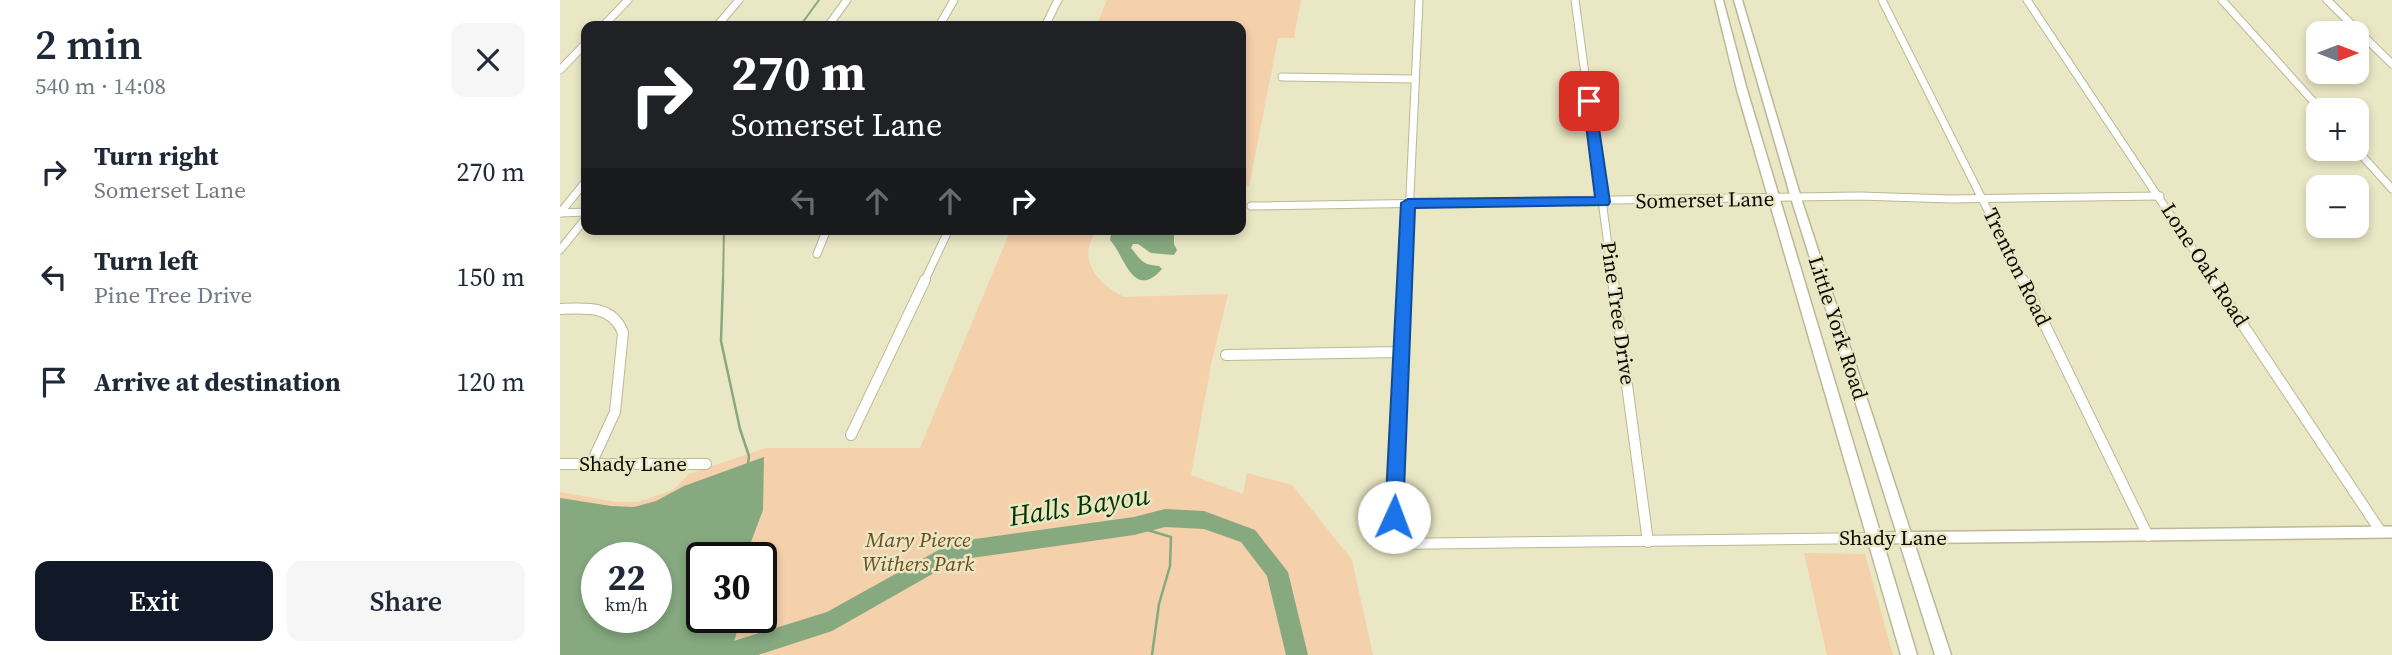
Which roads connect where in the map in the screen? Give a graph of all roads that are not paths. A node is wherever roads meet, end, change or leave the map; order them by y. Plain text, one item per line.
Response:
1 (628, 0) edge
2 (739, 0) edge
3 (847, 0) edge
4 (954, 0) edge
5 (1058, 0) edge
6 (1419, 0) edge
7 (1575, 0) edge
8 (1719, 0) edge
9 (1738, 0) edge
10 (1882, 0) edge
11 (2028, 0) edge
12 (2222, 0) edge
13 (2327, 0) edge
14 (608, 21) edge
15 (721, 21) edge
16 (832, 21) edge
17 (942, 21) edge
18 (1048, 21) edge
19 (581, 48) edge
20 (2392, 64) edge
21 (560, 70) edge
22 (1282, 77) dead end
23 (1415, 79) junction
24 (2310, 98) edge
25 (2367, 161) edge
26 (581, 187) edge
27 (2392, 189) edge
28 (2160, 196) junction
29 (1774, 198) junction
30 (1796, 198) junction
31 (1983, 199) junction
32 (1603, 202) junction
33 (1408, 203) junction
34 (1251, 206) dead end
35 (581, 212) edge
36 (560, 213) edge
37 (581, 224) edge
38 (825, 235) edge
39 (946, 235) edge
40 (560, 250) edge
41 (817, 254) dead end
42 (560, 309) edge
43 (1400, 352) junction
44 (1226, 355) dead end
45 (851, 435) dead end
46 (560, 464) edge
47 (591, 464) junction
48 (706, 464) dead end
49 (2387, 532) edge
50 (2148, 536) junction
51 (1875, 538) junction
52 (1906, 538) junction
53 (1648, 542) junction
54 (1909, 655) edge
55 (1943, 655) edge

1 - 14 street
2 - 15 street
3 - 16 street
4 - 17 street
5 - 18 street
6 - 23 street
7 - 32 street, Pine Tree Drive
8 - 29 main road, Little York Road
9 - 30 main road, Little York Road
10 - 31 street, Trenton Road
11 - 28 street, Lone Oak Road
12 - 24 street
13 - 20 street
19 - 21 street
22 - 23 street
23 - 33 street
25 - 27 street
26 - 36 street
28 - 31 street, Somerset Lane
28 - 49 street, Lone Oak Road
29 - 30 street, Somerset Lane
29 - 32 street, Somerset Lane
29 - 51 main road, Little York Road
30 - 31 street, Somerset Lane
30 - 52 main road, Little York Road
31 - 50 street, Trenton Road
32 - 33 street, Somerset Lane
32 - 53 street, Pine Tree Drive
33 - 34 street, Somerset Lane
33 - 43 street
35 - 36 street
37 - 40 street
38 - 41 street
39 - 45 street
42 - 47 street
43 - 44 street
43 - 53 street, Shady Lane
46 - 47 street, Shady Lane
47 - 48 street, Shady Lane
49 - 50 street, Shady Lane
50 - 52 street, Shady Lane
51 - 52 street, Shady Lane
51 - 53 street, Shady Lane
51 - 54 main road, Little York Road
52 - 55 main road, Little York Road

